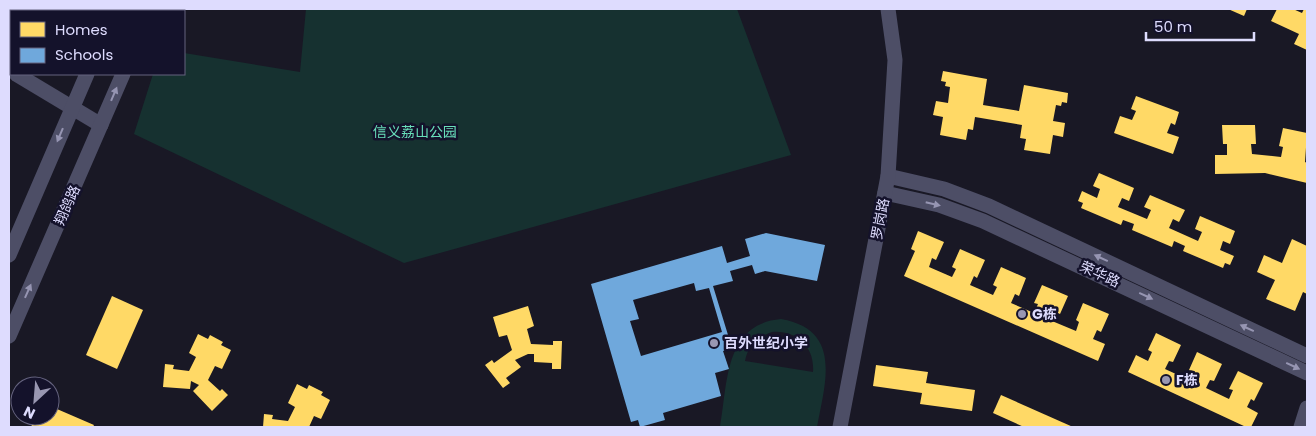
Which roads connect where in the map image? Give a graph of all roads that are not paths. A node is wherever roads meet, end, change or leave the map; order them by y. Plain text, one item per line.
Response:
1 (888, 9) edge
2 (18, 75) edge
3 (87, 75) edge
4 (123, 75) edge
5 (72, 108) junction
6 (101, 125) junction
7 (888, 176) junction
8 (885, 193) junction
9 (9, 255) edge
10 (9, 336) edge
11 (1307, 356) edge
12 (1307, 373) edge
13 (1307, 408) edge
14 (840, 427) edge
15 (1301, 427) edge

1 - 7 street, 罗岗路
2 - 5 street
3 - 5 street
6 -> 4 street, 翔鸽路
5 - 6 street
5 -> 9 street
10 -> 6 street, 翔鸽路
7 - 8 street, 罗岗路
11 -> 7 street, 荣华路
8 -> 12 street, 荣华路
8 - 14 street, 罗岗路
13 - 15 street

